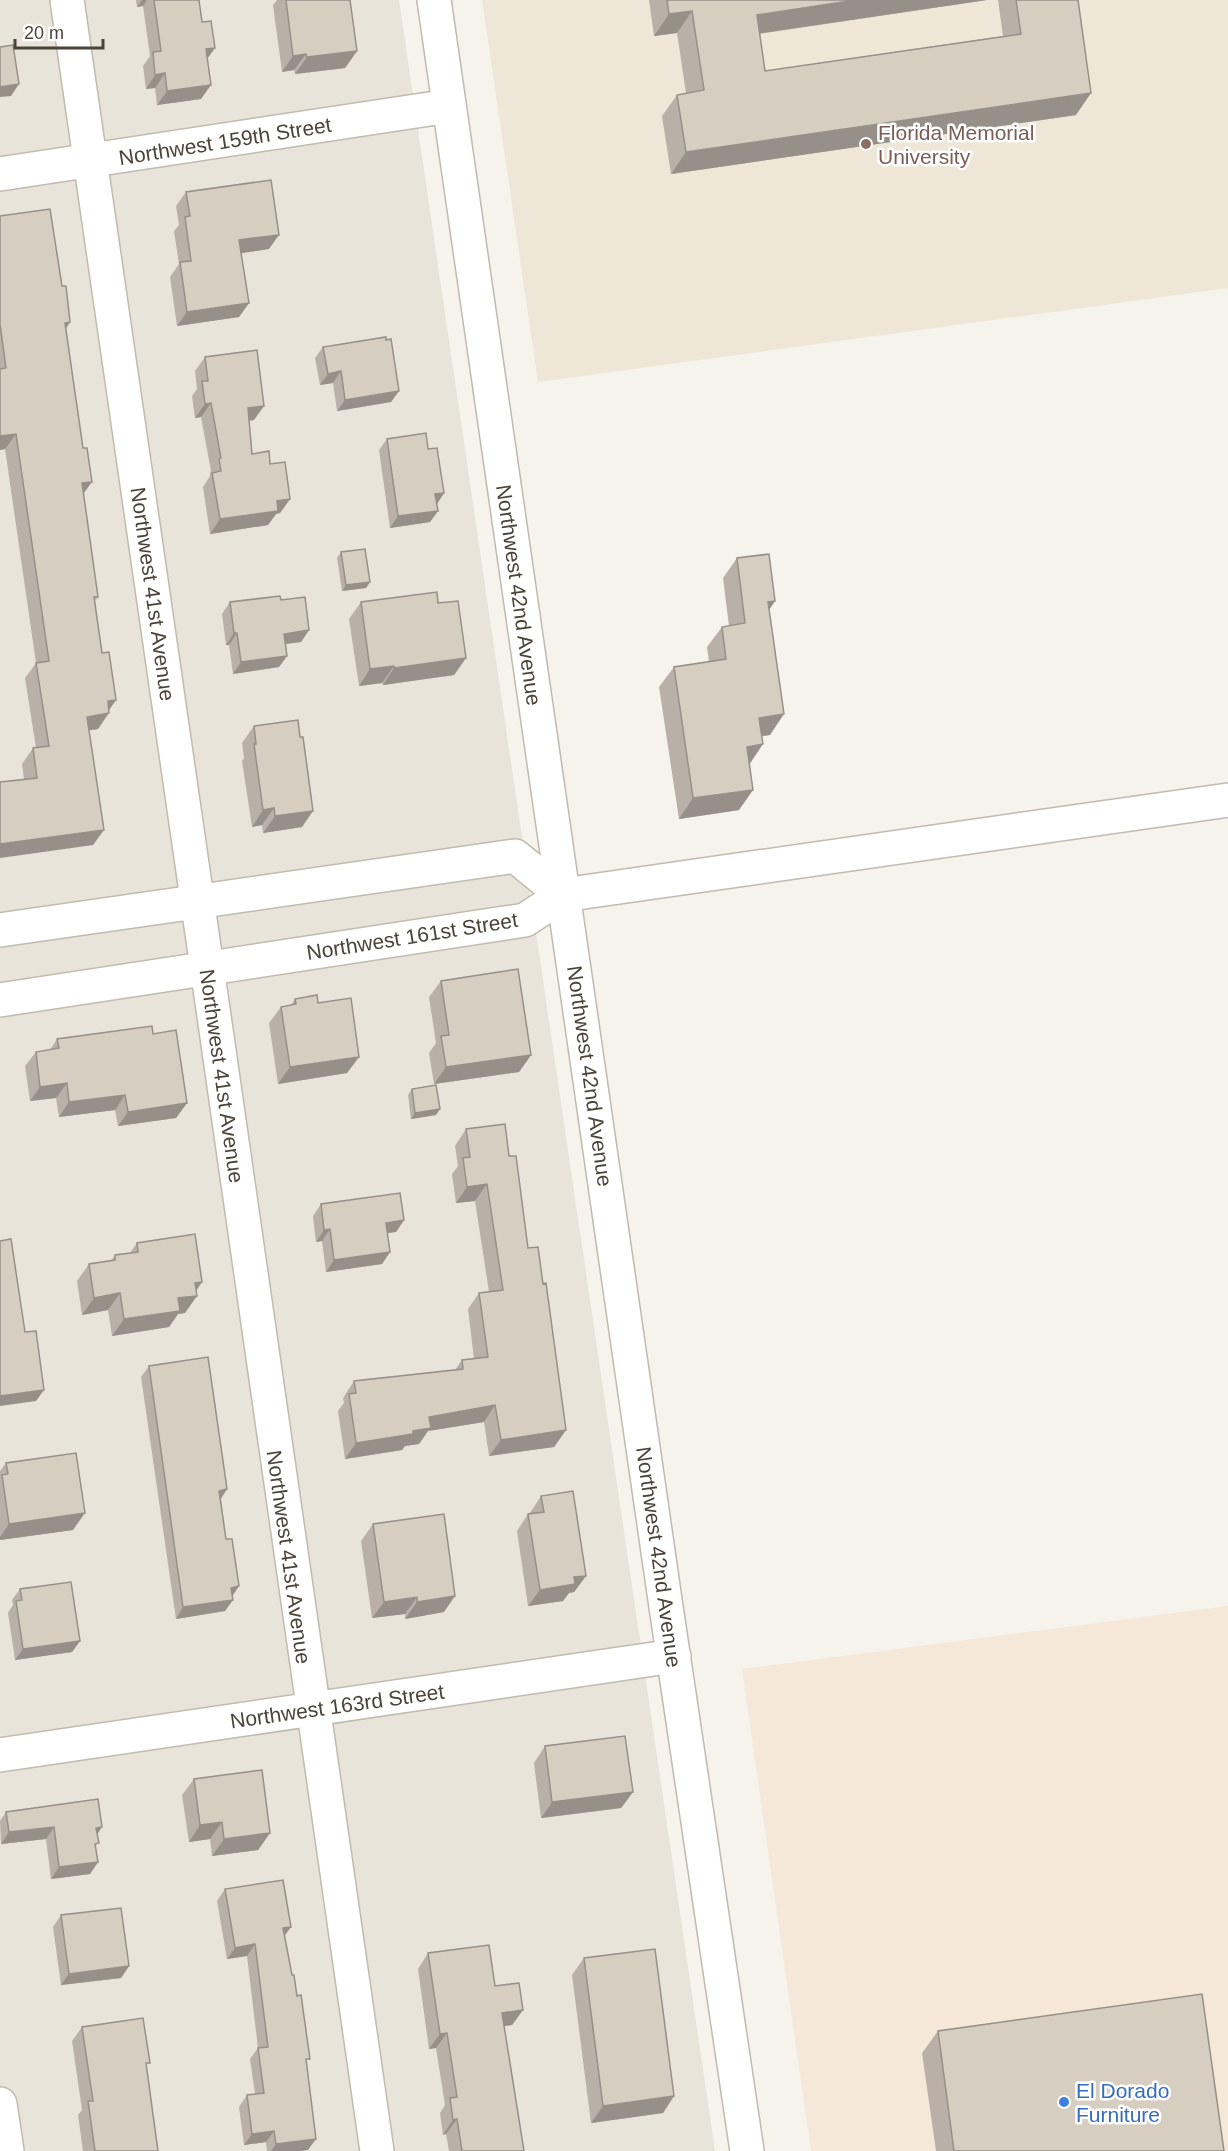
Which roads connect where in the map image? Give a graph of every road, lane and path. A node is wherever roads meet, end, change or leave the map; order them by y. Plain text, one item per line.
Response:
1 (67, 0) edge
2 (434, 0) edge
3 (449, 106) junction
4 (92, 161) junction
5 (0, 174) edge
6 (1228, 800) edge
7 (563, 895) junction
8 (197, 902) junction
9 (0, 930) edge
10 (207, 968) junction
11 (0, 1000) edge
12 (674, 1656) junction
13 (311, 1710) junction
14 (0, 1755) edge
15 (0, 2104) edge
16 (7, 2151) edge
17 (377, 2151) edge
18 (747, 2151) edge

1 - 4 street, Northwest 41st Avenue
2 - 3 street, Northwest 42nd Avenue
3 - 4 street, Northwest 159th Street
3 - 7 street, Northwest 42nd Avenue
4 - 5 street, Northwest 159th Street
4 - 8 street, Northwest 41st Avenue
6 - 7 street
7 - 8 street
7 - 10 street, Northwest 161st Street
7 - 12 street, Northwest 42nd Avenue
8 - 9 street
8 - 10 street, Northwest 41st Avenue
10 - 11 street, Northwest 161st Street
10 - 13 street, Northwest 41st Avenue
12 - 13 street, Northwest 163rd Street
12 - 18 street, Northwest 42nd Avenue
13 - 14 street, Northwest 163rd Street
13 - 17 street, Northwest 41st Avenue
15 - 16 street

